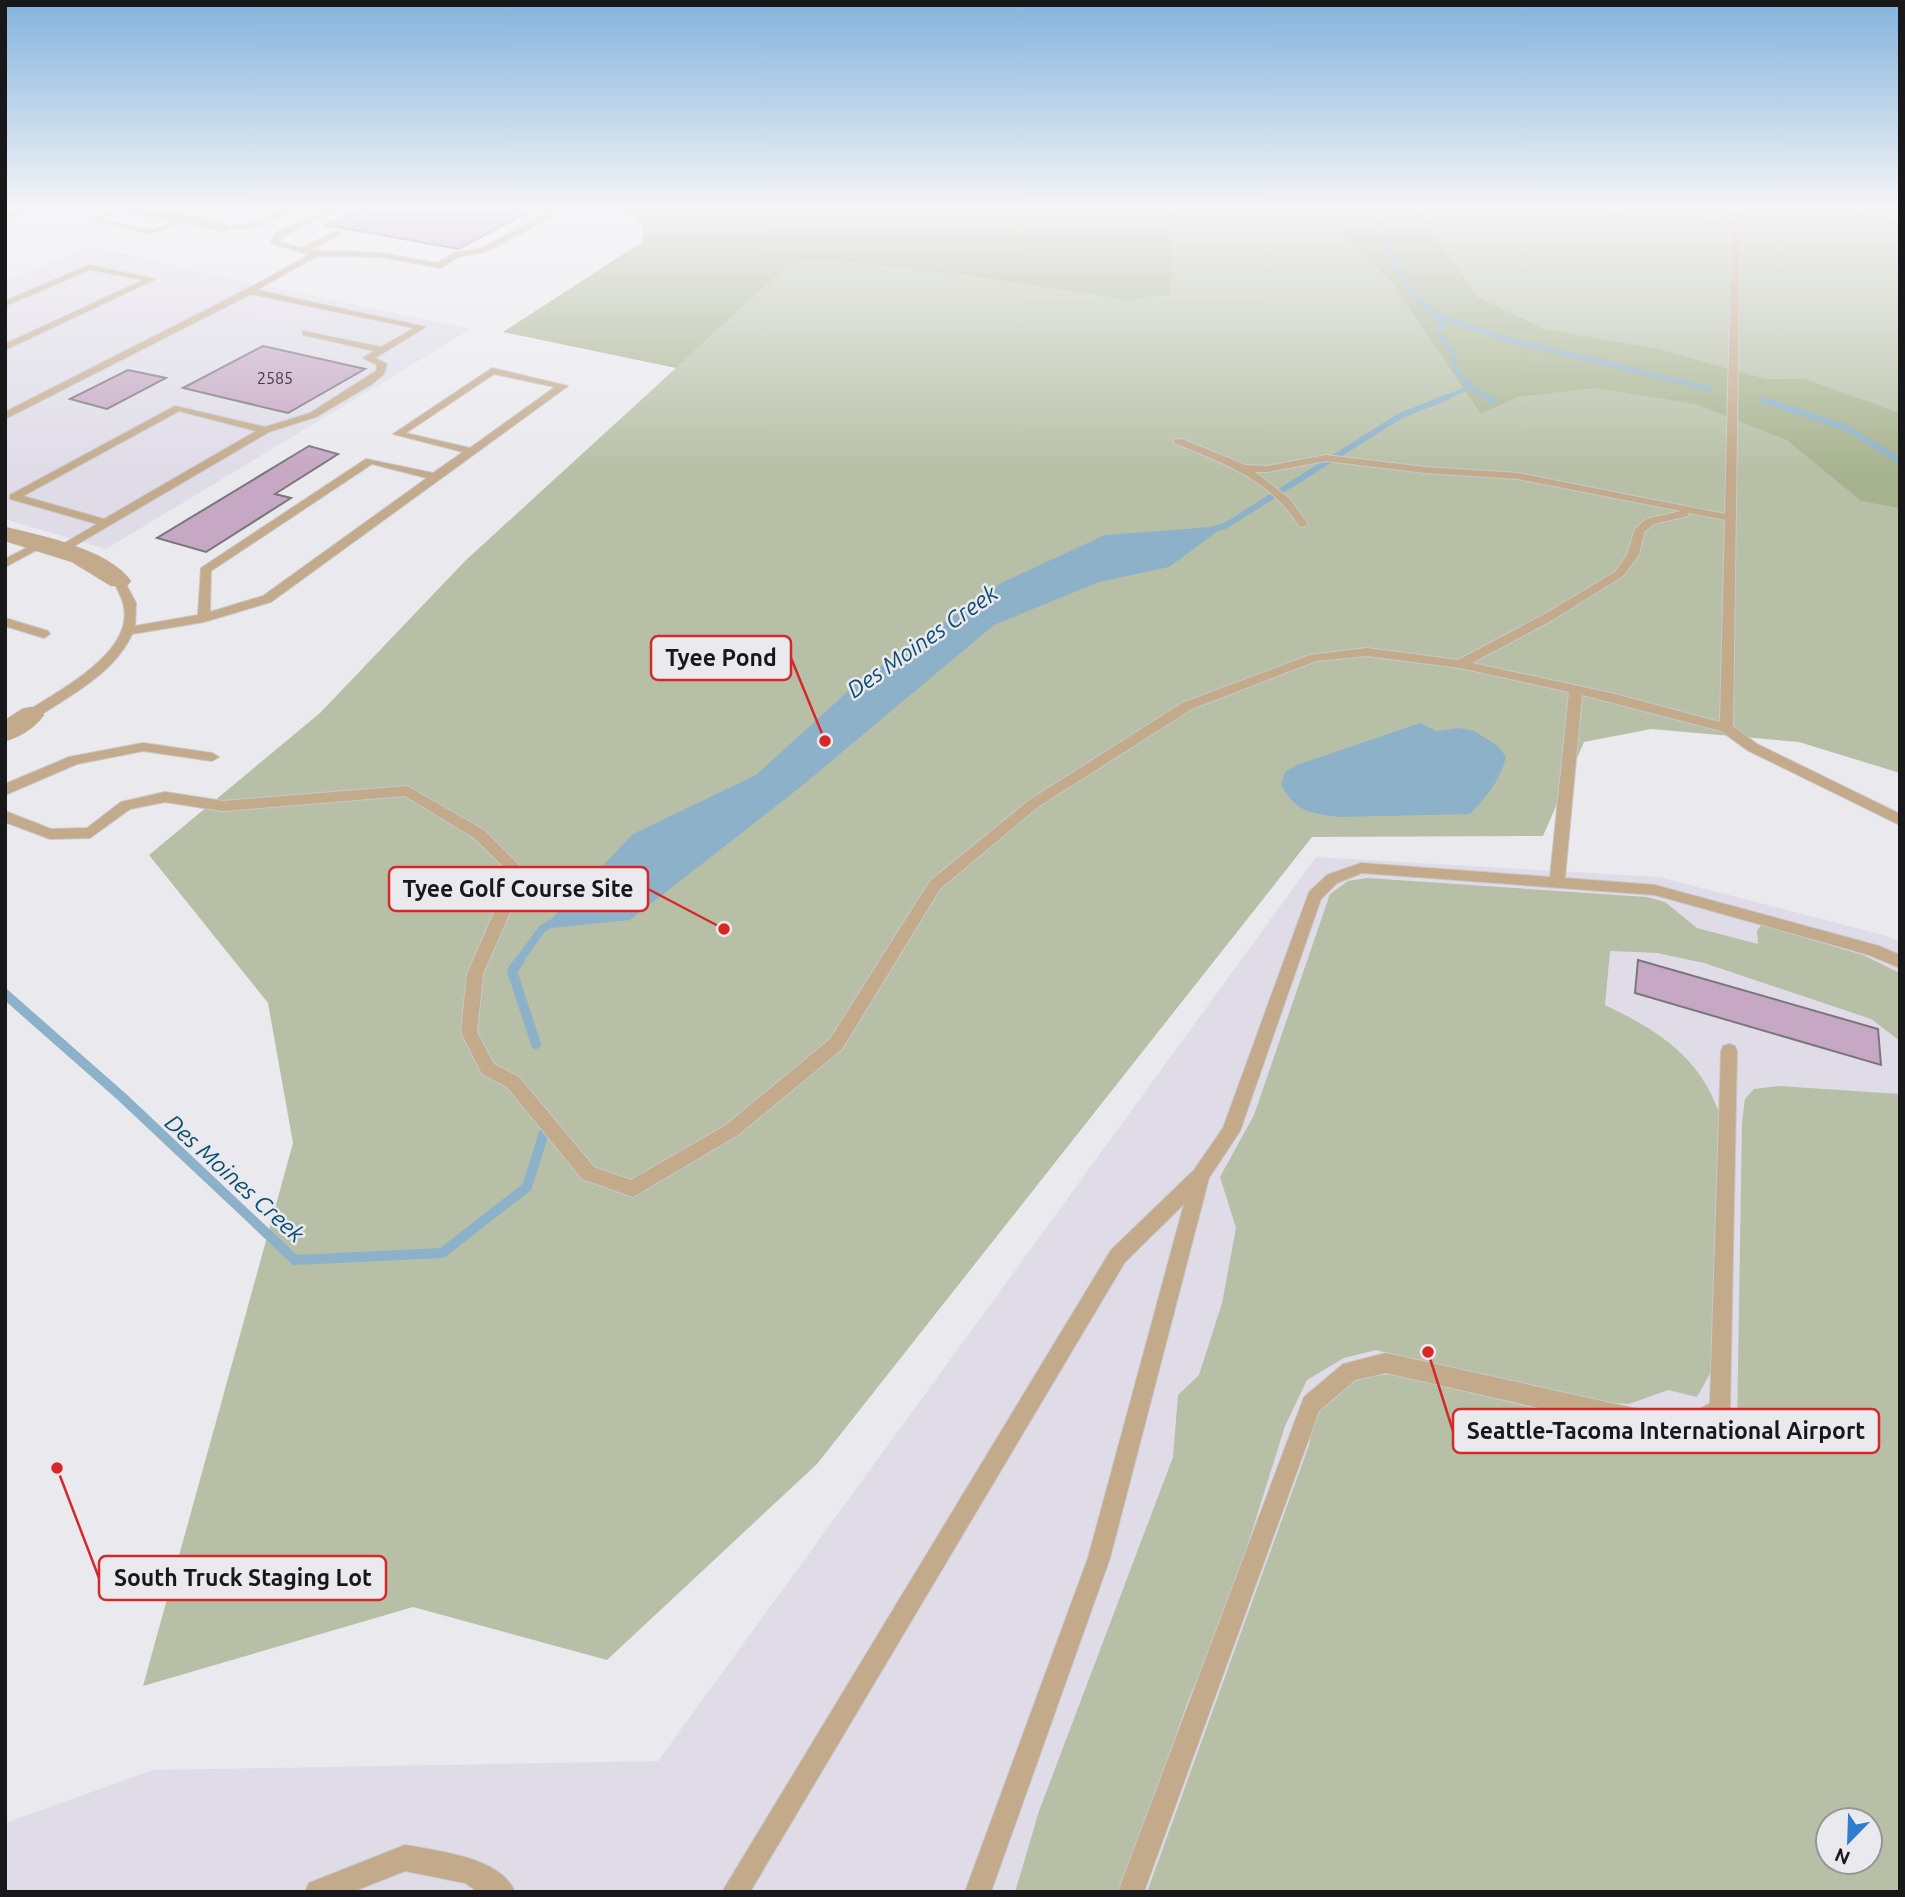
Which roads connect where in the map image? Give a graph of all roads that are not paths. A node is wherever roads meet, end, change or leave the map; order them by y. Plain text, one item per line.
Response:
1 (24, 296) edge
2 (116, 296) edge
3 (241, 296) edge
4 (272, 296) edge
5 (1735, 296) edge
6 (5, 304) edge
7 (306, 333) dead end
8 (5, 347) edge
9 (383, 350) junction
10 (5, 416) edge
11 (265, 430) junction
12 (1178, 441) dead end
13 (471, 452) junction
14 (1244, 468) junction
15 (435, 477) junction
16 (1696, 512) junction
17 (1730, 518) junction
18 (106, 523) junction
19 (1303, 524) dead end
20 (5, 534) edge
21 (50, 547) junction
22 (5, 565) edge
23 (119, 580) joint
24 (204, 618) junction
25 (5, 622) edge
26 (129, 631) junction
27 (44, 634) dead end
28 (1460, 664) junction
29 (1576, 689) junction
30 (31, 715) joint
31 (1726, 728) junction
32 (5, 733) edge
33 (212, 757) dead end
34 (5, 790) edge
35 (5, 816) edge
36 (1900, 820) edge
37 (1556, 883) junction
38 (1900, 962) edge
39 (1729, 1051) dead end
40 (1200, 1176) junction
41 (318, 1892) edge
42 (502, 1892) edge
43 (735, 1892) edge
44 (978, 1892) edge
45 (1131, 1892) edge

1 - 6 lane
2 - 8 lane
3 - 10 lane
4 - 9 lane
5 - 17 lane
7 - 9 lane
9 - 11 lane
11 - 18 lane
11 - 18 lane
12 - 14 lane
13 - 13 lane
13 - 15 lane
14 - 16 lane
14 - 19 lane
15 - 24 lane
15 - 24 lane
16 - 17 lane
16 - 28 lane
17 - 31 lane
18 - 21 lane
20 - 21 street
21 - 22 lane
21 - 23 street
23 - 26 lane
24 - 26 lane
25 - 27 lane
26 - 30 lane
28 - 29 lane
28 - 35 lane
29 - 31 lane
29 - 37 lane
30 - 32 street
31 - 36 lane
33 - 34 lane
37 - 38 lane
37 - 40 lane
39 - 45 lane
40 - 43 lane
40 - 44 lane
41 - 42 lane

